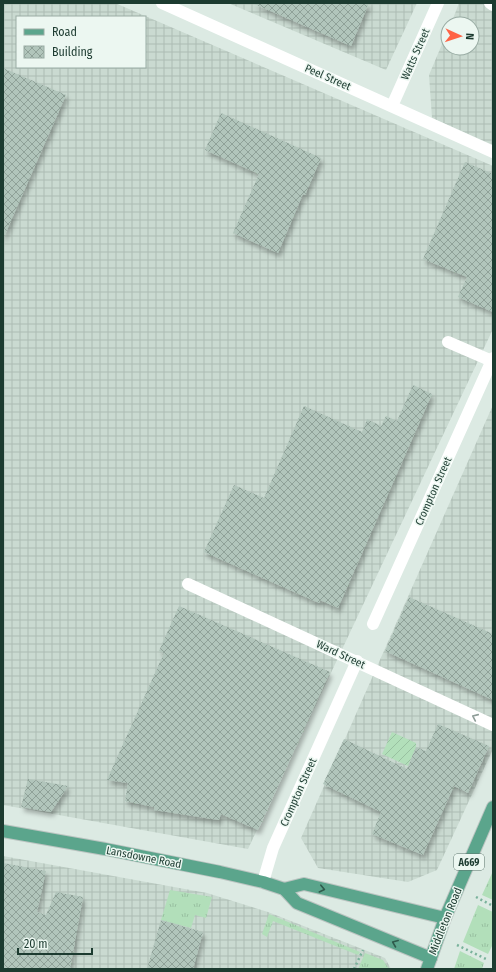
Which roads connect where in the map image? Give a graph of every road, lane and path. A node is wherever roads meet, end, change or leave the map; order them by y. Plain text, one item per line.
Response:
1 (163, 3) edge
2 (438, 3) edge
3 (490, 3) edge
4 (493, 4) edge
5 (392, 106) junction
6 (493, 152) edge
7 (448, 342) dead end
8 (492, 359) edge
9 (188, 584) dead end
10 (373, 624) dead end
11 (357, 661) junction
12 (493, 725) edge
13 (493, 807) edge
14 (3, 831) edge
15 (263, 882) junction
16 (284, 889) junction
17 (476, 897) dead end
18 (493, 906) edge
19 (445, 918) junction
20 (457, 945) dead end
21 (361, 956) dead end
22 (486, 959) dead end
23 (429, 963) edge
24 (354, 969) edge

1 - 5 street, Peel Street
2 - 5 street, Watts Street
3 - 4 street
5 - 6 street, Peel Street
7 - 8 street
8 - 10 street, Crompton Street
9 - 11 street, Ward Street
12 -> 11 street, Ward Street
11 - 15 street, Crompton Street
13 - 19 main road, Middleton Road / A669
14 - 15 main road, Lansdowne Road
15 - 16 main road, Lansdowne Road
16 -> 19 main road
23 -> 16 main road, Lansdowne Road
17 - 18 path
19 - 23 main road, Middleton Road / A669
20 - 22 path
21 - 24 path

